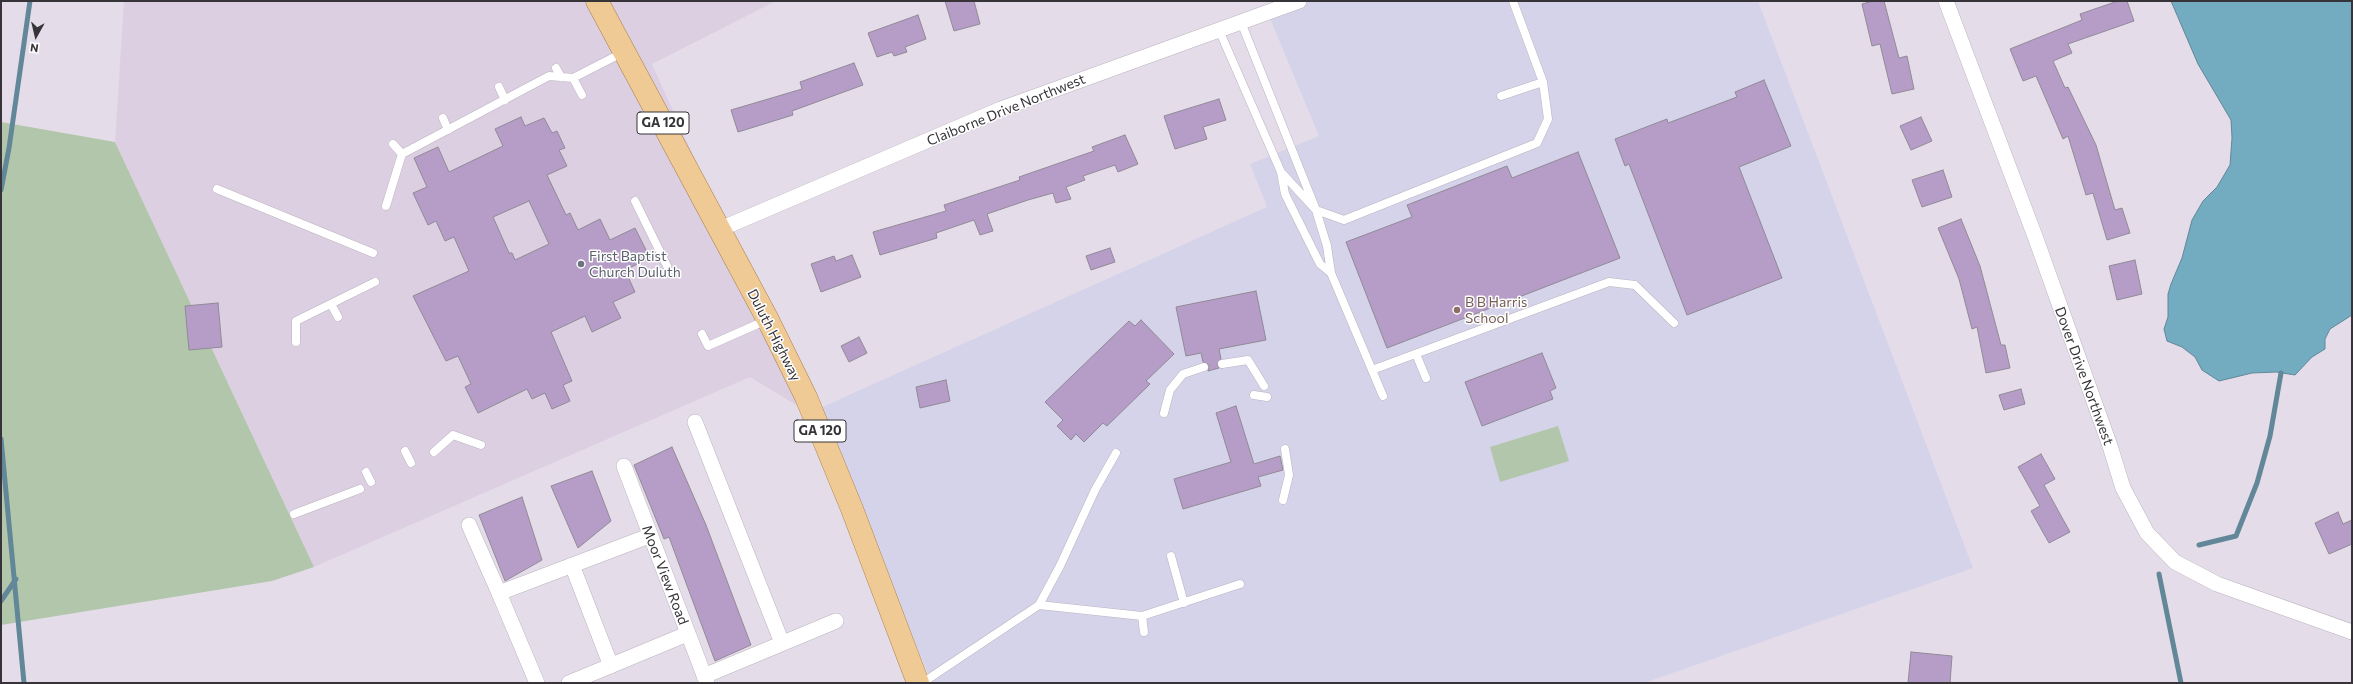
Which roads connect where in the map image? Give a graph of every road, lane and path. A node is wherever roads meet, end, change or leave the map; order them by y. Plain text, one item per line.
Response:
1 (597, 1) edge
2 (1298, 1) edge
3 (1513, 1) edge
4 (1950, 2) edge
5 (1241, 22) junction
6 (1219, 30) junction
7 (625, 52) junction
8 (556, 68) dead end
9 (561, 77) junction
10 (573, 78) junction
11 (1543, 82) junction
12 (499, 87) dead end
13 (582, 95) dead end
14 (1501, 96) dead end
15 (505, 100) junction
16 (443, 118) dead end
17 (448, 130) junction
18 (393, 144) dead end
19 (402, 154) junction
20 (1281, 172) junction
21 (217, 189) dead end
22 (634, 201) dead end
23 (386, 206) dead end
24 (1316, 210) junction
25 (718, 230) junction
26 (373, 253) dead end
27 (667, 266) dead end
28 (1330, 273) junction
29 (375, 282) dead end
30 (331, 304) junction
31 (338, 317) dead end
32 (768, 320) junction
33 (1674, 323) dead end
34 (702, 334) dead end
35 (296, 342) dead end
36 (1416, 354) junction
37 (1222, 364) dead end
38 (1204, 367) dead end
39 (1372, 370) junction
40 (1426, 378) dead end
41 (1264, 386) dead end
42 (1254, 395) dead end
43 (1383, 396) dead end
44 (1267, 397) dead end
45 (1164, 413) dead end
46 (695, 422) dead end
47 (481, 445) dead end
48 (1285, 449) dead end
49 (405, 451) dead end
50 (434, 452) dead end
51 (1116, 453) dead end
52 (411, 463) dead end
53 (624, 466) dead end
54 (366, 472) dead end
55 (371, 482) dead end
56 (360, 489) dead end
57 (1283, 500) dead end
58 (294, 514) dead end
59 (469, 525) dead end
60 (649, 536) junction
61 (1171, 556) dead end
62 (572, 565) junction
63 (1240, 584) dead end
64 (498, 593) junction
65 (1184, 603) junction
66 (1039, 605) junction
67 (1142, 616) junction
68 (836, 621) dead end
69 (1144, 632) dead end
70 (2352, 632) edge
71 (687, 634) junction
72 (782, 643) junction
73 (611, 666) junction
74 (705, 679) edge
75 (537, 683) edge
76 (569, 683) edge
77 (918, 683) edge
78 (922, 683) edge

1 - 7 main road, Duluth Highway / GA 120
2 - 5 street, Claiborne Drive Northwest
3 - 11 lane
4 - 70 street, Dover Drive Northwest
5 - 6 street, Claiborne Drive Northwest
5 - 24 lane
6 - 20 lane
6 - 25 street, Claiborne Drive Northwest
7 - 10 lane
7 - 25 main road, Duluth Highway / GA 120
8 - 9 lane
9 - 10 lane
9 - 15 lane
10 - 13 lane
11 - 14 lane
11 - 24 lane
12 - 15 lane
15 - 17 lane
16 - 17 lane
17 - 19 lane
18 - 19 lane
19 - 23 lane
20 - 24 lane
20 - 28 lane
21 - 26 lane
22 - 27 lane
24 - 28 lane
25 - 32 main road, Duluth Highway / GA 120
28 - 39 lane
29 - 30 lane
30 - 31 lane
30 - 35 lane
32 - 34 lane
32 - 77 main road, Duluth Highway / GA 120
33 - 36 lane
36 - 39 lane
36 - 40 lane
37 - 41 lane
38 - 45 lane
39 - 43 lane
42 - 44 lane
46 - 72 street
47 - 50 lane
48 - 57 lane
49 - 52 lane
51 - 66 lane
53 - 60 street, Moor View Road
54 - 55 lane
56 - 58 lane
59 - 64 street
60 - 62 street
60 - 71 street, Moor View Road
61 - 65 lane
62 - 64 street
62 - 73 street
63 - 65 lane
64 - 75 street
65 - 67 lane
66 - 67 lane
66 - 78 lane
67 - 69 lane
68 - 72 street
71 - 73 street
71 - 74 street, Moor View Road
72 - 74 street
73 - 76 street

